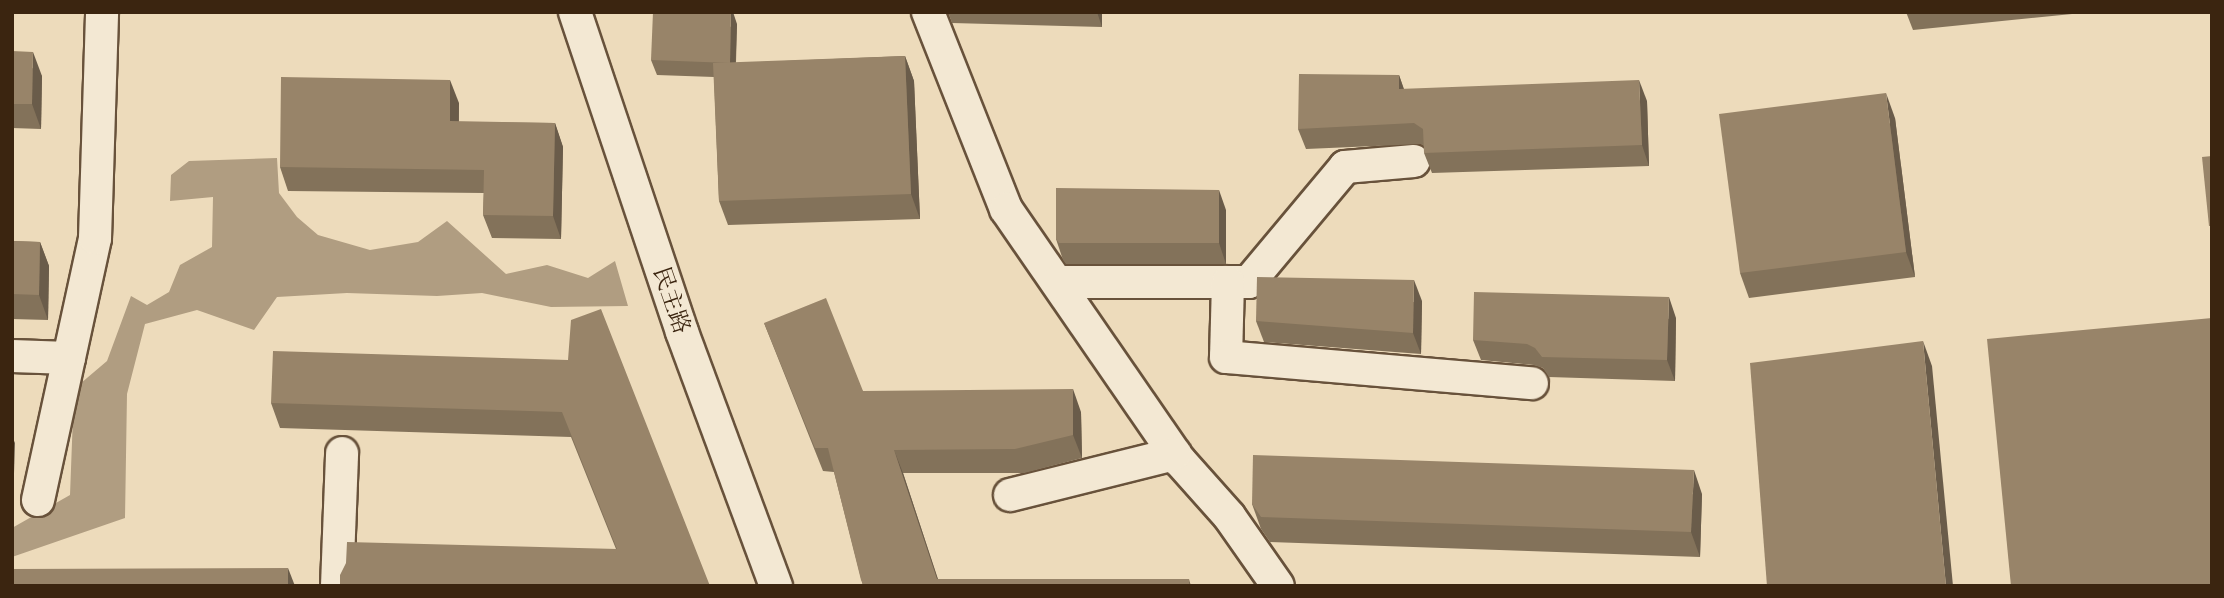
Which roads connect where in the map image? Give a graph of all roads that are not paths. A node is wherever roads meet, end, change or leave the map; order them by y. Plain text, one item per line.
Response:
1 (102, 12) edge
2 (575, 12) edge
3 (928, 12) edge
4 (1415, 160) dead end
5 (1057, 282) junction
6 (1228, 282) junction
7 (12, 356) edge
8 (69, 358) junction
9 (1532, 383) dead end
10 (342, 453) dead end
11 (1175, 454) junction
12 (1010, 495) dead end
13 (38, 500) dead end
14 (337, 586) edge
15 (776, 586) edge
16 (1278, 586) edge

1 - 8 street
2 - 15 street, 民主路
3 - 5 street
4 - 6 street
5 - 6 street
5 - 11 street
6 - 9 street
7 - 8 street
8 - 13 street
10 - 14 street
11 - 12 street
11 - 16 street

